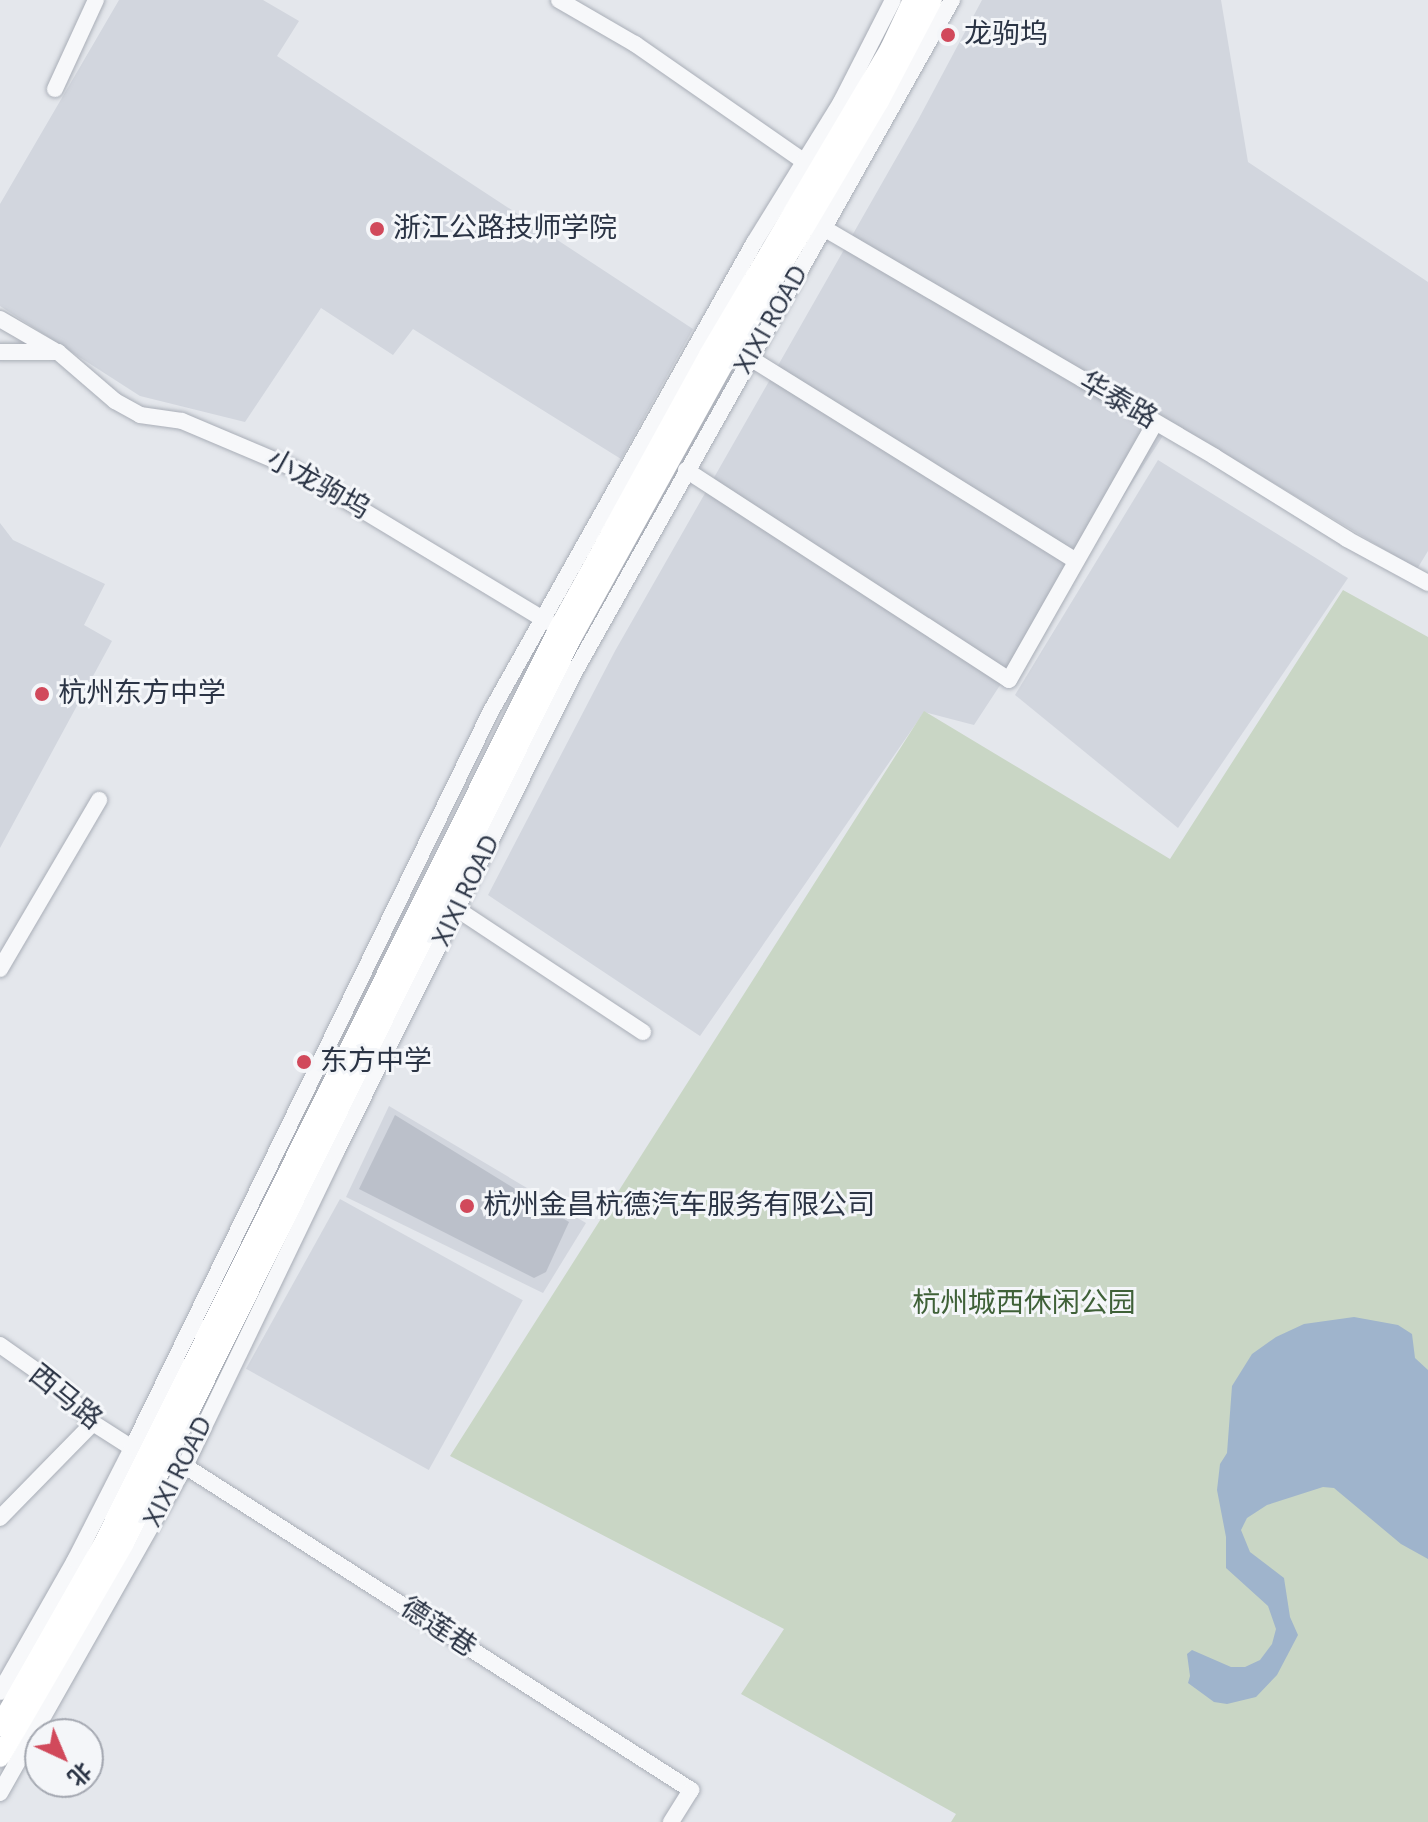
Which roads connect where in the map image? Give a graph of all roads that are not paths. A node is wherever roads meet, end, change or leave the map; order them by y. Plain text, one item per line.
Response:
1 (96, 0) edge
2 (559, 0) edge
3 (893, 0) edge
4 (913, 0) edge
5 (932, 0) edge
6 (952, 0) edge
7 (55, 89) dead end
8 (811, 166) junction
9 (815, 223) junction
10 (0, 319) edge
11 (0, 352) edge
12 (58, 352) junction
13 (750, 358) junction
14 (1155, 423) junction
15 (686, 470) junction
16 (1075, 560) junction
17 (1428, 583) edge
18 (557, 627) junction
19 (99, 800) dead end
20 (457, 909) junction
21 (0, 969) edge
22 (643, 1032) dead end
23 (0, 1345) edge
24 (93, 1423) junction
25 (132, 1448) junction
26 (185, 1466) junction
27 (1, 1515) edge
28 (0, 1692) edge
29 (0, 1726) edge
30 (0, 1757) edge
31 (0, 1793) edge
32 (671, 1822) edge

1 - 7 street
2 - 8 street
3 - 8 street, XIXI ROAD
4 - 8 main road, XIXI ROAD
5 - 9 main road, XIXI ROAD
6 - 9 street, XIXI ROAD
8 - 18 main road, XIXI ROAD
9 - 13 street, XIXI ROAD
9 - 14 street, 华泰路
9 - 18 main road, XIXI ROAD
10 - 12 street, 小龙驹坞
11 - 12 street
12 - 18 street, 小龙驹坞
13 - 15 street, XIXI ROAD
13 - 16 street
14 - 16 street
14 - 17 street, 华泰路
15 - 16 street
15 - 20 street, XIXI ROAD
18 - 25 street, XIXI ROAD
18 - 29 main road, XIXI ROAD
18 - 30 main road, XIXI ROAD
19 - 21 street
20 - 22 street
20 - 26 street, XIXI ROAD
23 - 24 street, 西马路
24 - 25 street, 西马路
24 - 27 street
25 - 28 street, XIXI ROAD
26 - 31 street, XIXI ROAD
26 - 32 street, 德莲巷

